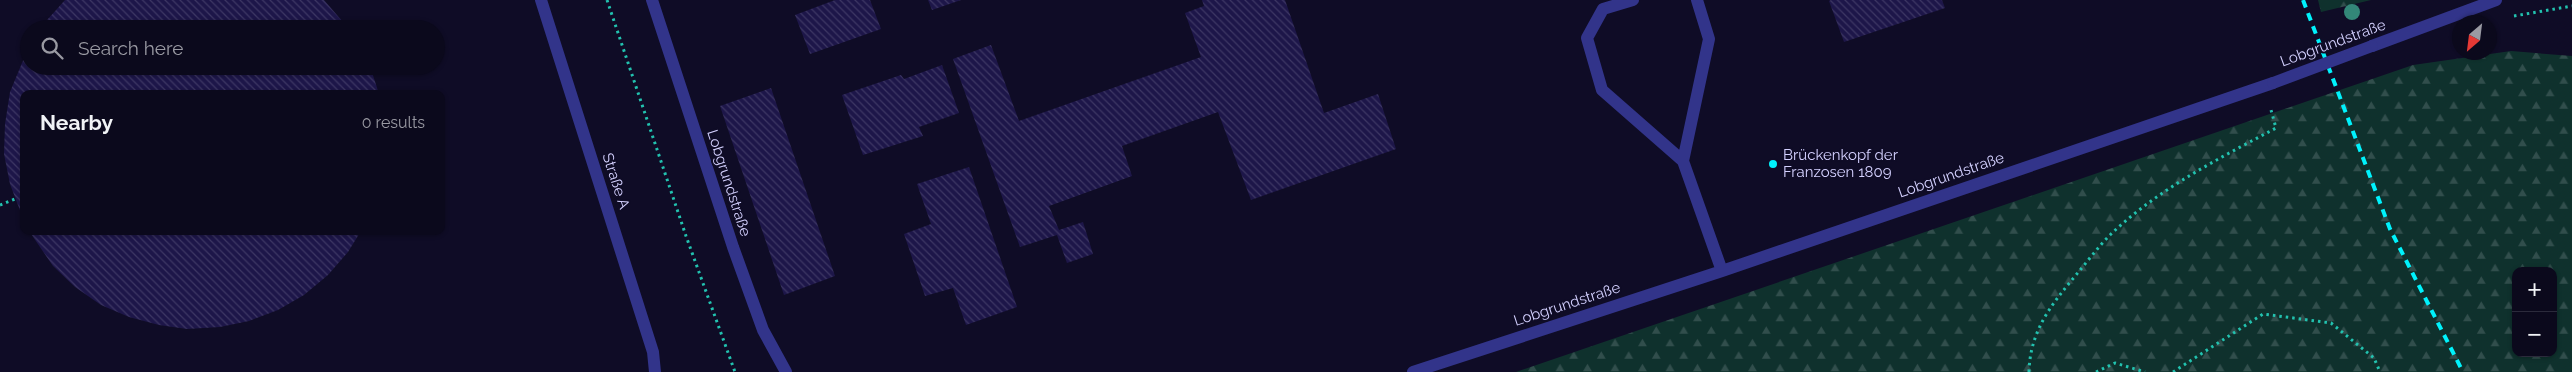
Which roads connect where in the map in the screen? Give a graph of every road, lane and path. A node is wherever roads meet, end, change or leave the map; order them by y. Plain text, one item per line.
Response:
1 (541, 0) edge
2 (607, 0) edge
3 (652, 0) edge
4 (1633, 0) edge
5 (1697, 0) edge
6 (2496, 0) edge
7 (2572, 6) edge
8 (2507, 18) dead end
9 (2276, 128) dead end
10 (1683, 160) junction
11 (15, 199) dead end
12 (0, 205) edge
13 (1722, 271) junction
14 (655, 372) edge
15 (735, 372) edge
16 (786, 372) edge
17 (1413, 372) edge
18 (2029, 372) edge
19 (2096, 372) edge
20 (2145, 372) edge
21 (2173, 372) edge
22 (2380, 372) edge

1 - 14 street, Straße A
2 - 15 path
3 - 16 street, Lobgrundstraße
4 - 10 street
5 - 10 street
6 - 13 street, Lobgrundstraße, bridge
7 - 8 path
9 - 18 path
10 - 13 street
11 - 12 path
13 - 17 street, Lobgrundstraße
19 - 20 path
21 - 22 path

